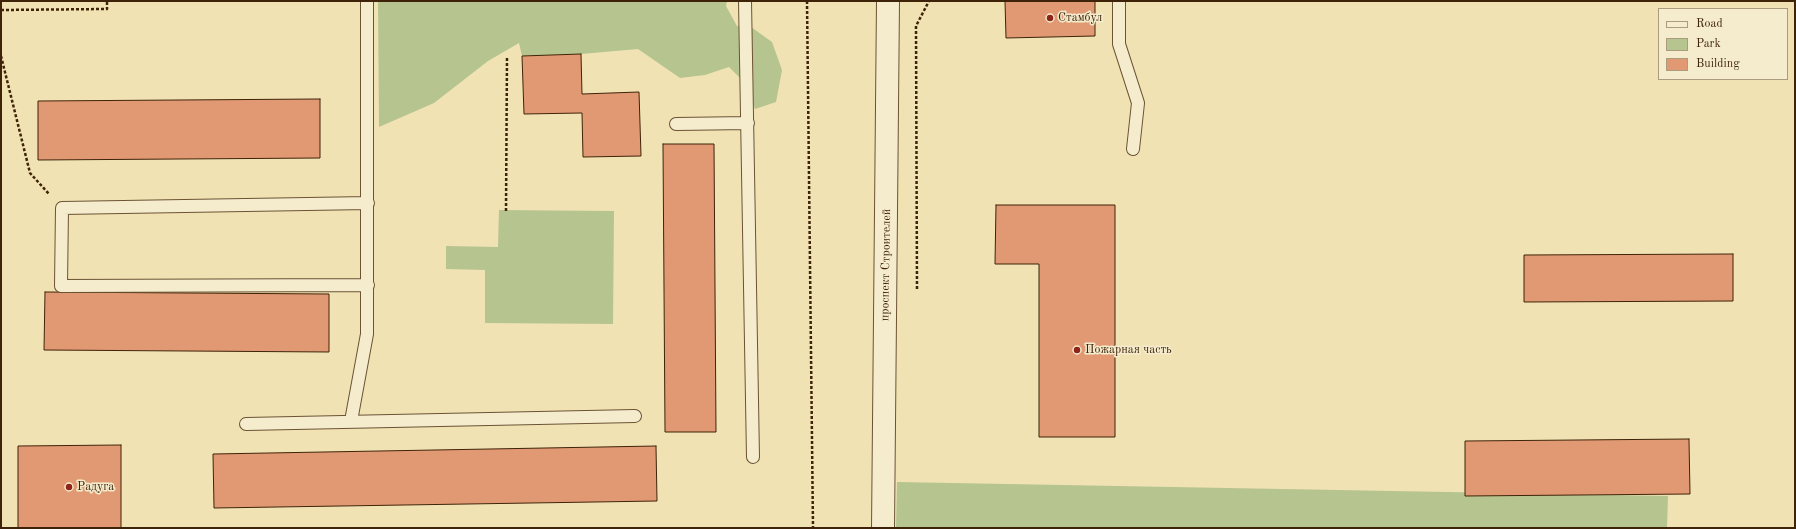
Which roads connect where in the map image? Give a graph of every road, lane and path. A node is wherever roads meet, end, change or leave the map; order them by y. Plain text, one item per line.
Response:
1 (107, 1) edge
2 (367, 1) edge
3 (746, 1) edge
4 (807, 1) edge
5 (888, 1) edge
6 (929, 1) edge
7 (1119, 1) edge
8 (1, 10) edge
9 (1, 56) edge
10 (507, 56) dead end
11 (748, 123) junction
12 (676, 124) dead end
13 (1133, 149) dead end
14 (368, 203) junction
15 (62, 208) junction
16 (506, 211) dead end
17 (368, 285) junction
18 (917, 288) dead end
19 (635, 416) dead end
20 (351, 421) junction
21 (246, 424) dead end
22 (753, 457) dead end
23 (813, 528) edge
24 (883, 528) edge

1 - 8 path
2 - 14 lane
3 - 11 lane
4 - 23 path
5 - 24 street, проспект Строителей
6 - 18 path
7 - 13 lane
9 - 15 path
10 - 16 path
11 - 12 lane
11 - 22 lane
14 - 15 lane
14 - 17 lane
15 - 17 lane
17 - 20 lane
19 - 20 lane
20 - 21 lane

